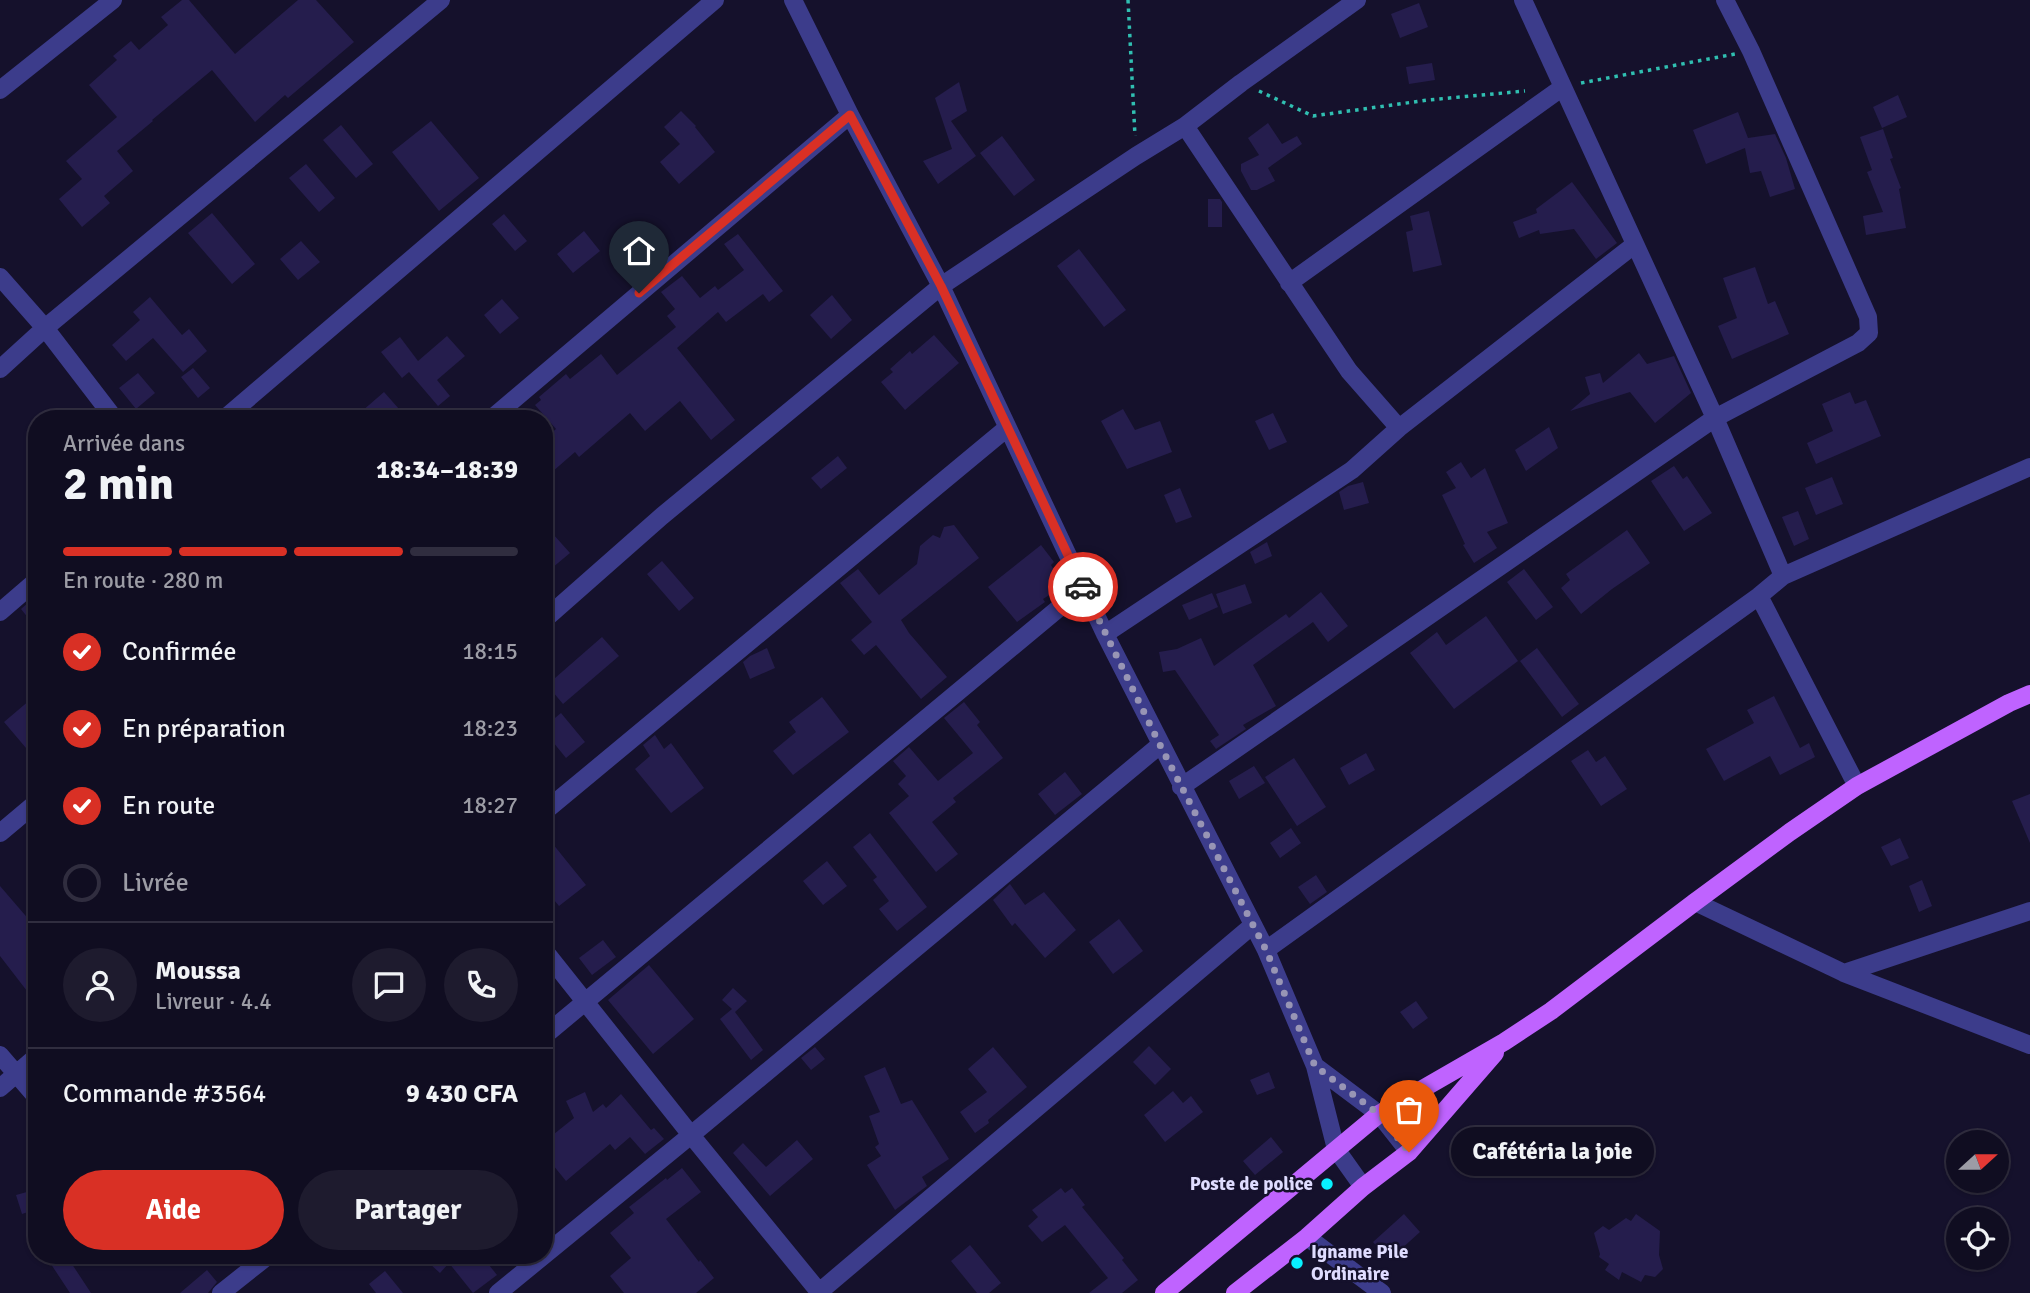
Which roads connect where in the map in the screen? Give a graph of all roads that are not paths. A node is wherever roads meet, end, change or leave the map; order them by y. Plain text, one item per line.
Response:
1 (113, 0) edge
2 (441, 0) edge
3 (715, 0) edge
4 (793, 0) edge
5 (1357, 0) edge
6 (1522, 0) edge
7 (1725, 0) edge
8 (1563, 87) junction
9 (0, 90) edge
10 (850, 115) junction
11 (1185, 126) junction
12 (1634, 245) junction
13 (0, 278) edge
14 (1289, 283) junction
15 (941, 286) junction
16 (45, 328) junction
17 (0, 369) edge
18 (108, 410) edge
19 (234, 410) edge
20 (501, 410) edge
21 (1715, 418) junction
22 (1007, 428) junction
23 (1399, 428) junction
24 (2030, 467) edge
25 (1783, 576) junction
26 (28, 588) edge
27 (1083, 588) junction
28 (1759, 596) junction
29 (0, 612) edge
30 (553, 612) edge
31 (1105, 634) junction
32 (2030, 694) edge
33 (1160, 745) junction
34 (1857, 786) junction
35 (1181, 787) junction
36 (553, 805) edge
37 (28, 810) edge
38 (0, 833) edge
39 (1695, 901) junction
40 (2030, 911) edge
41 (1253, 925) junction
42 (1266, 950) junction
43 (553, 961) edge
44 (1844, 973) junction
45 (587, 1002) junction
46 (553, 1029) edge
47 (1504, 1042) junction
48 (2030, 1045) edge
49 (0, 1055) edge
50 (28, 1064) edge
51 (1315, 1066) junction
52 (17, 1073) junction
53 (28, 1087) edge
54 (0, 1088) edge
55 (1379, 1114) junction
56 (691, 1135) junction
57 (1336, 1150) junction
58 (1409, 1152) junction
59 (1363, 1187) junction
60 (1307, 1237) junction
61 (553, 1248) edge
62 (258, 1264) edge
63 (533, 1264) edge
64 (221, 1293) edge
65 (498, 1293) edge
66 (819, 1293) edge
67 (1164, 1293) edge
68 (1235, 1293) edge
69 (1382, 1293) edge

1 - 9 street
2 - 16 street
3 - 19 street
4 - 10 street
5 - 11 street
6 - 8 street
7 - 21 street
8 - 12 street
8 - 14 street
10 - 15 street
10 - 20 street
11 - 14 street
11 - 15 street
12 - 21 street
12 - 23 street
13 - 16 street
14 - 23 street
15 - 22 street
15 - 30 street
16 - 17 street
16 - 18 street
21 - 25 street
21 - 35 street
22 - 27 street
22 - 36 street
23 - 31 street
24 - 25 street
25 - 28 street
26 - 29 street
27 - 31 street
27 - 45 street
28 - 34 street
28 - 42 street
31 - 33 street
32 - 34 main road
33 - 35 street
33 - 56 street
34 - 39 main road
35 - 41 street
37 - 38 street
39 - 44 street
39 - 47 main road
40 - 44 street
41 - 42 street
41 - 66 street
42 - 51 street
43 - 45 street
44 - 48 street
45 - 46 street
45 - 56 street
47 - 55 main road
47 - 58 main road
49 - 52 street
50 - 52 street
51 - 55 street
51 - 57 street
52 - 53 street
52 - 54 street
55 - 57 main road
55 - 58 street
56 - 61 street
56 - 66 street
57 - 59 street
57 - 67 main road
58 - 59 main road
59 - 60 main road
60 - 68 main road
60 - 69 street
62 - 64 street
63 - 65 street

